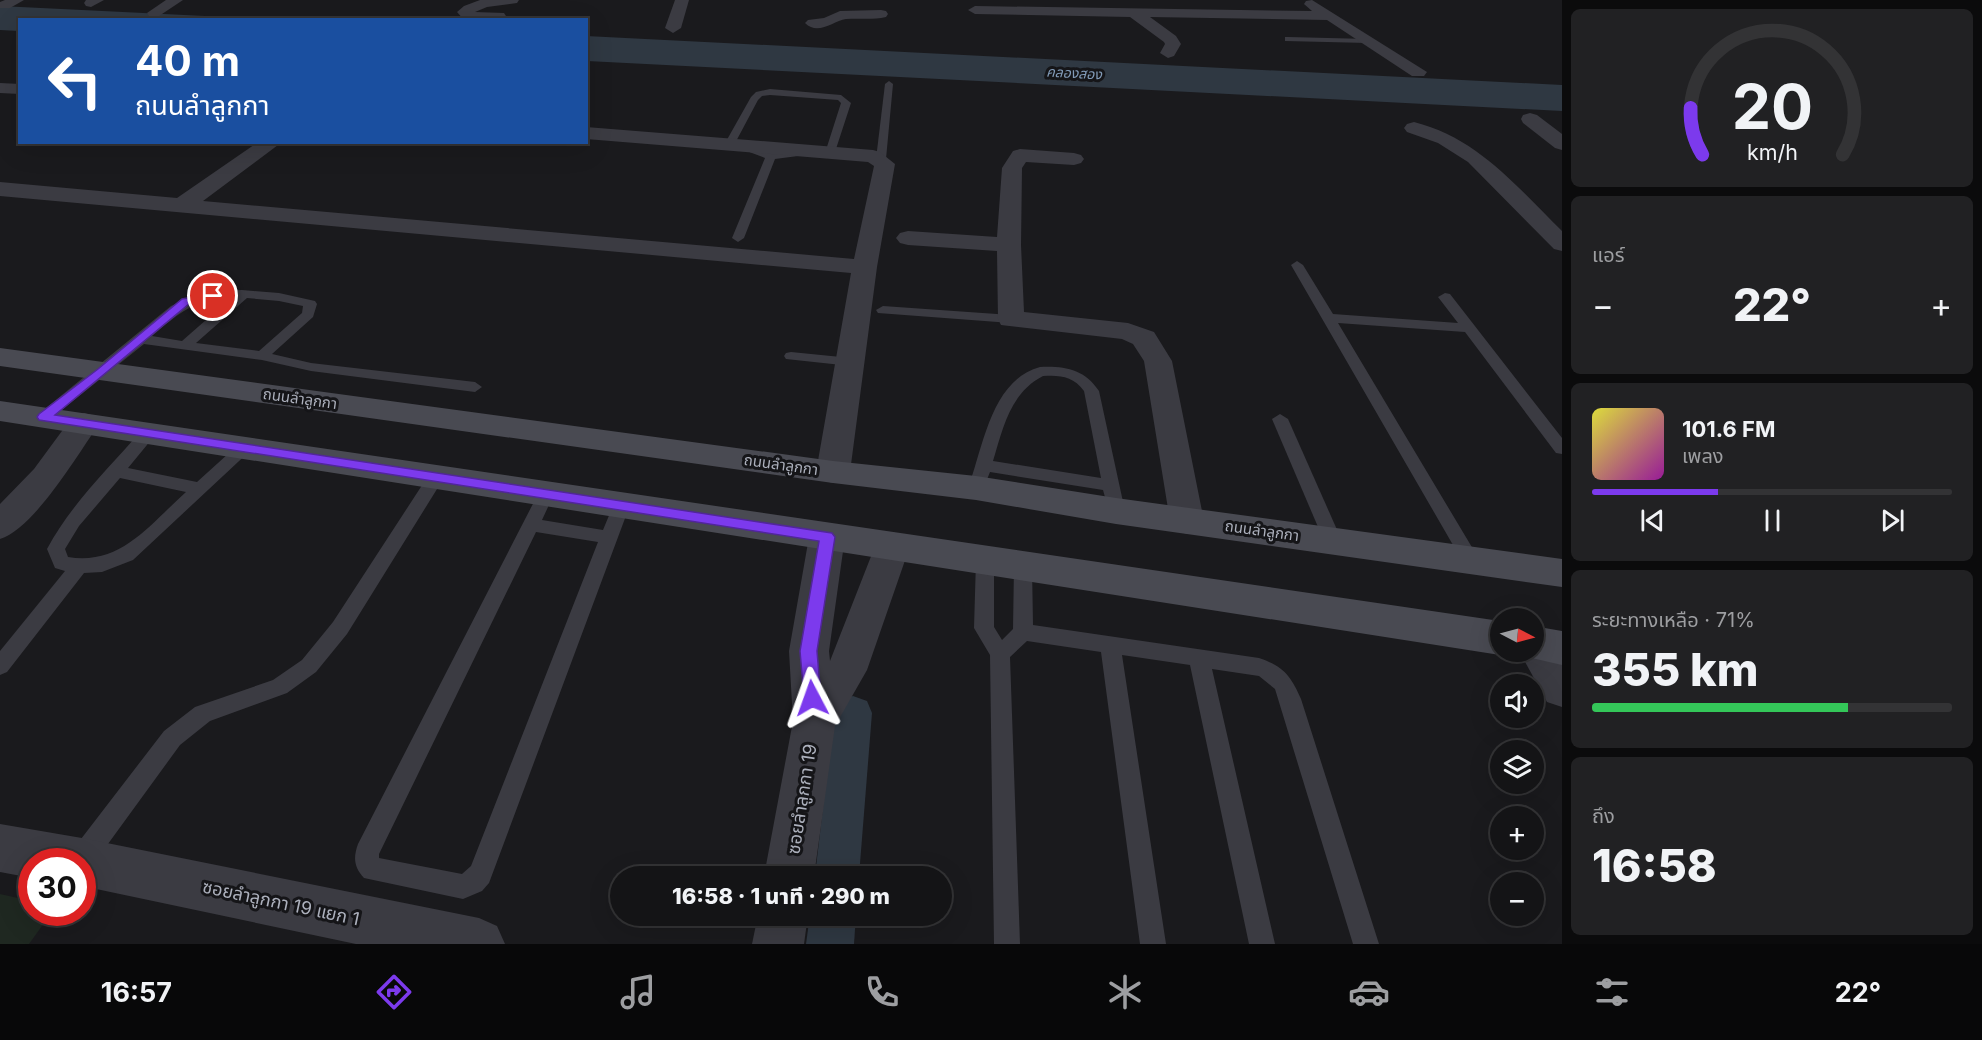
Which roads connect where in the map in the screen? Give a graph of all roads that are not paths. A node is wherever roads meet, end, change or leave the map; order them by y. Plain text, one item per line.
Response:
1 (176, 0) edge
2 (513, 0) edge
3 (682, 0) edge
4 (1088, 0) edge
5 (1234, 0) edge
6 (1304, 0) edge
7 (879, 7) edge
8 (975, 10) dead end
9 (1099, 12) junction
10 (153, 13) dead end
11 (1134, 13) junction
12 (1254, 15) junction
13 (1330, 16) junction
14 (498, 18) edge
15 (813, 23) dead end
16 (673, 28) dead end
17 (885, 32) dead end
18 (1288, 39) dead end
19 (1368, 41) junction
20 (1168, 53) dead end
21 (1418, 72) dead end
22 (889, 84) dead end
23 (0, 88) edge
24 (18, 89) edge
25 (1530, 119) dead end
26 (1414, 128) dead end
27 (588, 134) edge
28 (269, 144) edge
29 (1562, 144) edge
30 (734, 145) junction
31 (818, 152) junction
32 (771, 156) junction
33 (881, 159) junction
34 (1074, 159) dead end
35 (0, 189) edge
36 (182, 205) junction
37 (738, 238) dead end
38 (908, 238) dead end
39 (1562, 244) edge
40 (1010, 245) junction
41 (1297, 265) dead end
42 (865, 267) junction
43 (244, 294) junction
44 (1445, 297) dead end
45 (883, 310) dead end
46 (1329, 318) junction
47 (1011, 319) junction
48 (1469, 328) junction
49 (141, 339) junction
50 (185, 345) junction
51 (262, 356) junction
52 (791, 356) dead end
53 (0, 357) edge
54 (851, 362) junction
55 (103, 372) junction
56 (475, 387) dead end
57 (0, 411) edge
58 (43, 417) junction
59 (1280, 419) dead end
60 (84, 423) junction
61 (148, 434) junction
62 (245, 448) junction
63 (1562, 449) edge
64 (116, 471) junction
65 (833, 472) junction
66 (436, 477) junction
67 (981, 477) junction
68 (201, 489) junction
69 (546, 494) junction
70 (1114, 498) junction
71 (621, 505) junction
72 (1187, 520) junction
73 (531, 525) junction
74 (0, 526) edge
75 (608, 537) junction
76 (827, 537) junction
77 (1333, 541) junction
78 (892, 546) junction
79 (1470, 559) junction
80 (985, 560) junction
81 (1023, 566) junction
82 (79, 567) junction
83 (1562, 573) edge
84 (1023, 632) junction
85 (1490, 637) edge
86 (1110, 645) junction
87 (1000, 654) junction
88 (1199, 658) junction
89 (1544, 660) edge
90 (0, 666) edge
91 (1562, 689) edge
92 (814, 721) junction
93 (0, 848) edge
94 (91, 848) edge
95 (18, 851) edge
96 (96, 865) edge
97 (791, 866) edge
98 (781, 926) edge
99 (479, 944) edge
100 (778, 944) edge
101 (1007, 944) edge
102 (1153, 944) edge
103 (1262, 944) edge
104 (1366, 944) edge

1 - 10 street
2 - 14 street
2 - 14 street
3 - 16 street
4 - 9 street
5 - 12 street
6 - 13 street
7 - 15 street
7 - 17 street
8 - 9 street
9 - 11 street
11 - 12 street
11 - 20 street
12 - 13 street
13 - 19 street
18 - 19 lane
19 - 21 street
22 - 33 lane
23 - 24 street
25 - 29 street
26 - 39 street
27 - 30 street
28 - 36 street
30 - 31 street
30 - 31 lane
30 - 32 lane
31 - 32 lane
31 - 33 street
32 - 37 lane
33 - 42 street
34 - 40 street
35 - 36 street
36 - 42 street
38 - 40 street
40 - 47 street
41 - 46 lane
42 - 54 street
43 - 49 lane
43 - 50 lane
43 - 51 lane
44 - 48 lane
45 - 47 lane
46 - 48 lane
46 - 79 lane
47 - 72 street
48 - 63 lane
49 - 50 lane
49 - 55 lane
50 - 51 lane
51 - 56 lane
52 - 54 lane
53 - 55 main road, ถนนลำลูกกา
54 - 65 street
55 - 58 lane
55 - 65 main road, ถนนลำลูกกา
57 - 58 main road
58 - 60 main road
59 - 77 lane
60 - 61 main road
60 - 74 street
61 - 62 main road
61 - 64 lane
62 - 66 main road
62 - 68 lane
64 - 68 lane
64 - 82 lane
65 - 67 main road, ถนนลำลูกกา
66 - 69 main road
66 - 94 lane
67 - 70 main road, ถนนลำลูกกา
67 - 70 lane
68 - 82 lane
69 - 71 main road
69 - 73 lane
70 - 72 main road, ถนนลำลูกกา
71 - 75 lane
71 - 76 main road
72 - 77 main road, ถนนลำลูกกา
73 - 75 lane
73 - 75 lane
76 - 78 main road
76 - 92 street
77 - 79 main road, ถนนลำลูกกา
78 - 80 main road
78 - 92 street
79 - 83 main road, ถนนลำลูกกา
80 - 81 main road
80 - 87 lane
81 - 84 lane
81 - 85 main road
82 - 90 lane
84 - 86 lane
84 - 87 lane
86 - 88 lane
86 - 102 lane
87 - 101 lane
88 - 103 lane
88 - 104 lane
89 - 91 street
92 - 97 street, ซอยลำลูกกา 19
93 - 95 street
96 - 99 street, ซอยลำลูกกา 19 แยก 1
98 - 100 street

